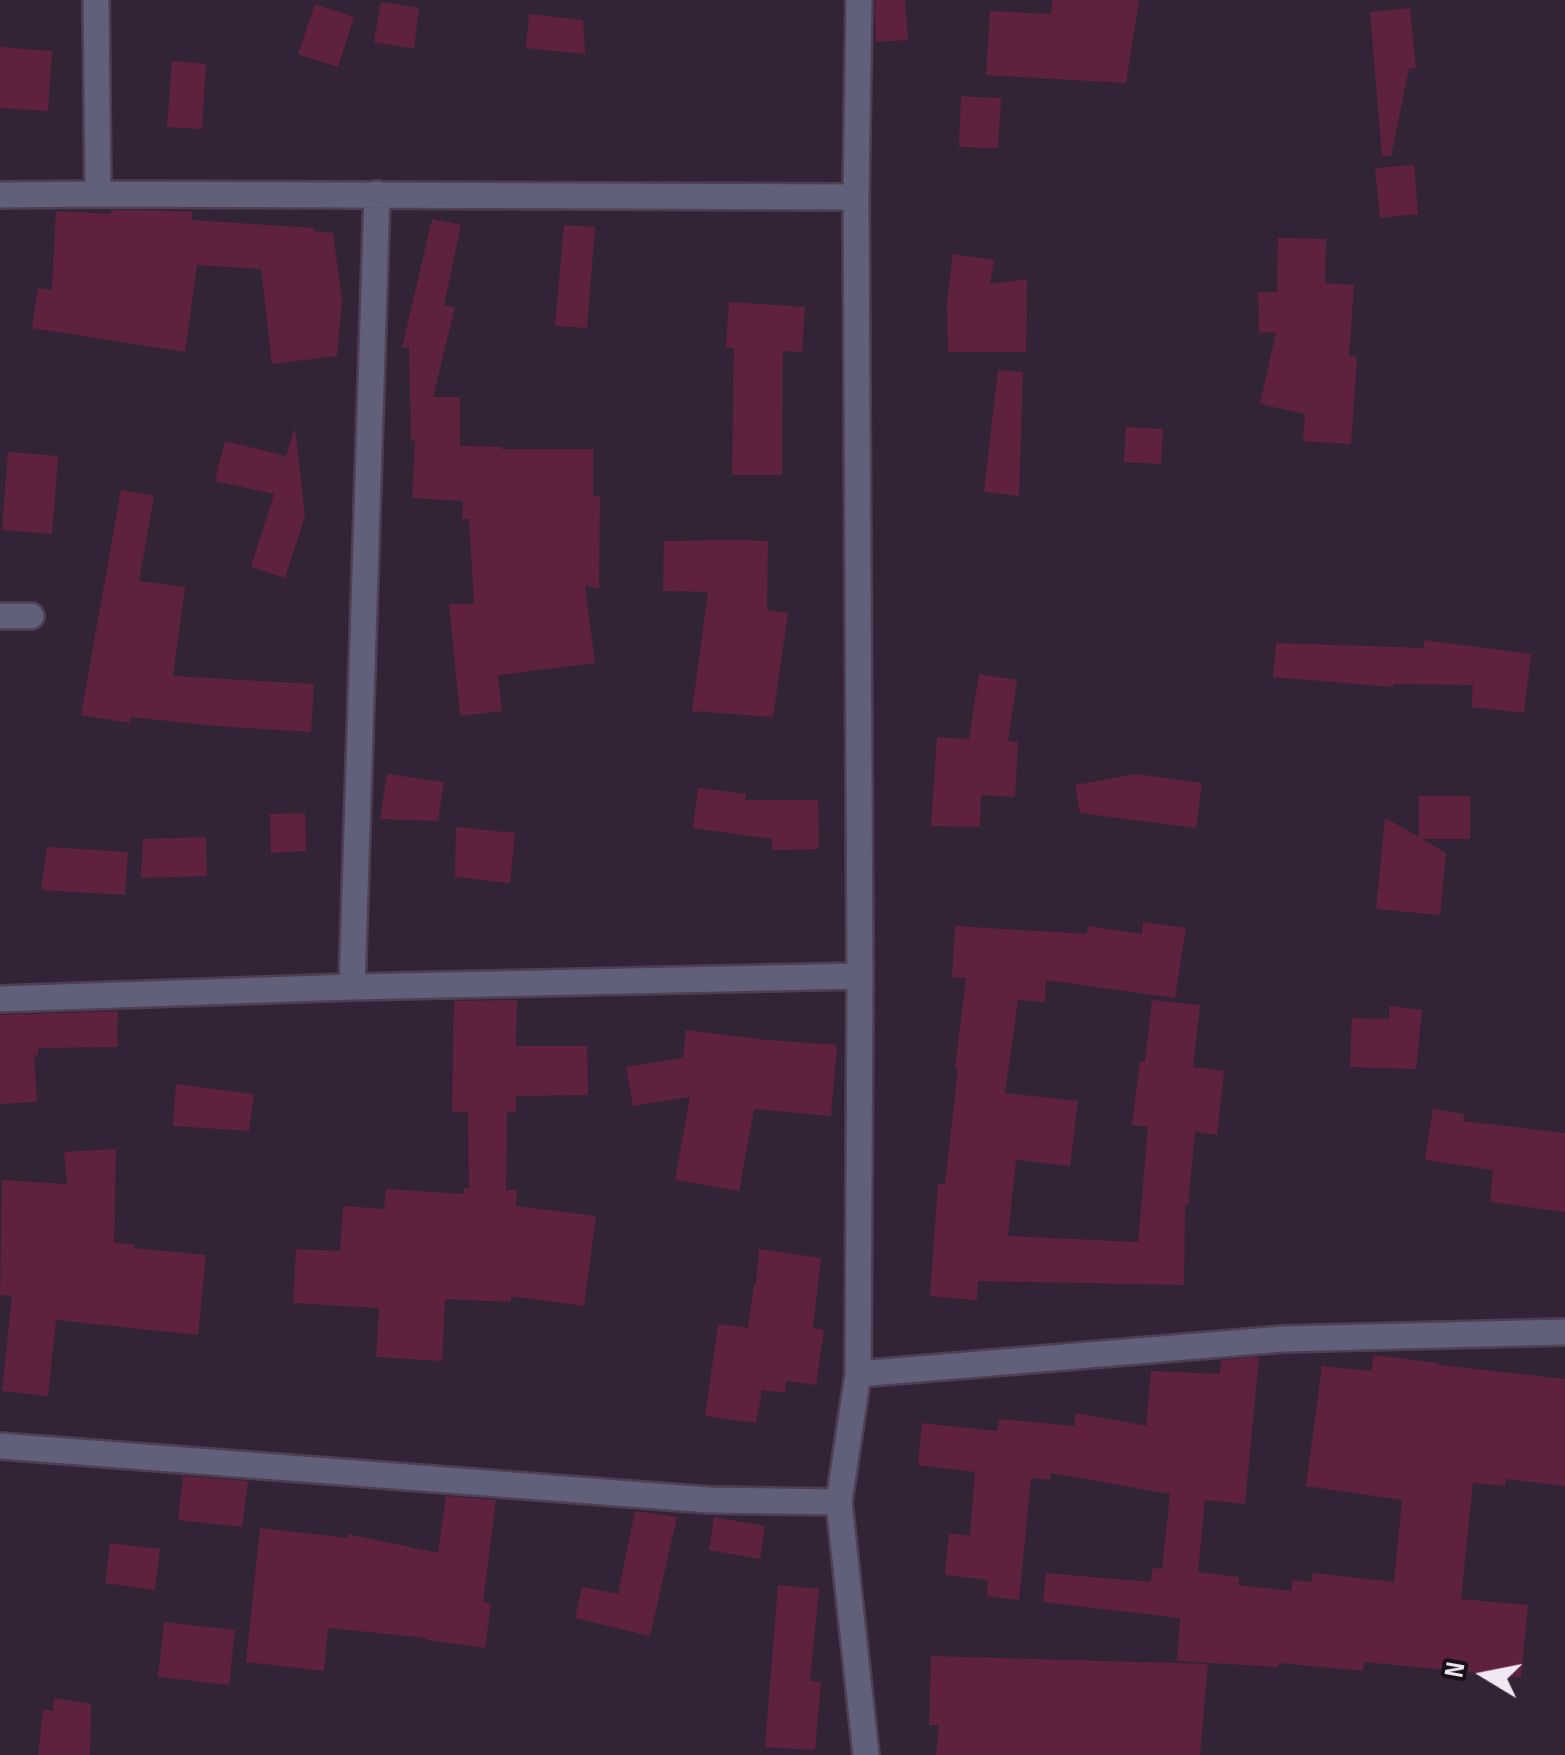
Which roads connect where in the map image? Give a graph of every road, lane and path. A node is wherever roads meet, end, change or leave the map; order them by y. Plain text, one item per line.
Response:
1 (96, 0) edge
2 (858, 0) edge
3 (98, 194) junction
4 (378, 194) junction
5 (0, 195) edge
6 (856, 197) junction
7 (0, 616) edge
8 (31, 616) dead end
9 (860, 976) junction
10 (352, 987) junction
11 (0, 999) edge
12 (1565, 1332) edge
13 (858, 1374) junction
14 (1, 1450) edge
15 (839, 1502) junction
16 (866, 1755) edge

1 - 3 street
2 - 6 street
3 - 4 street
3 - 5 street
4 - 6 street
4 - 10 street
6 - 9 street
7 - 8 street
9 - 10 street
9 - 13 street
10 - 11 street
12 - 13 street
13 - 15 street
14 - 15 street
15 - 16 street

